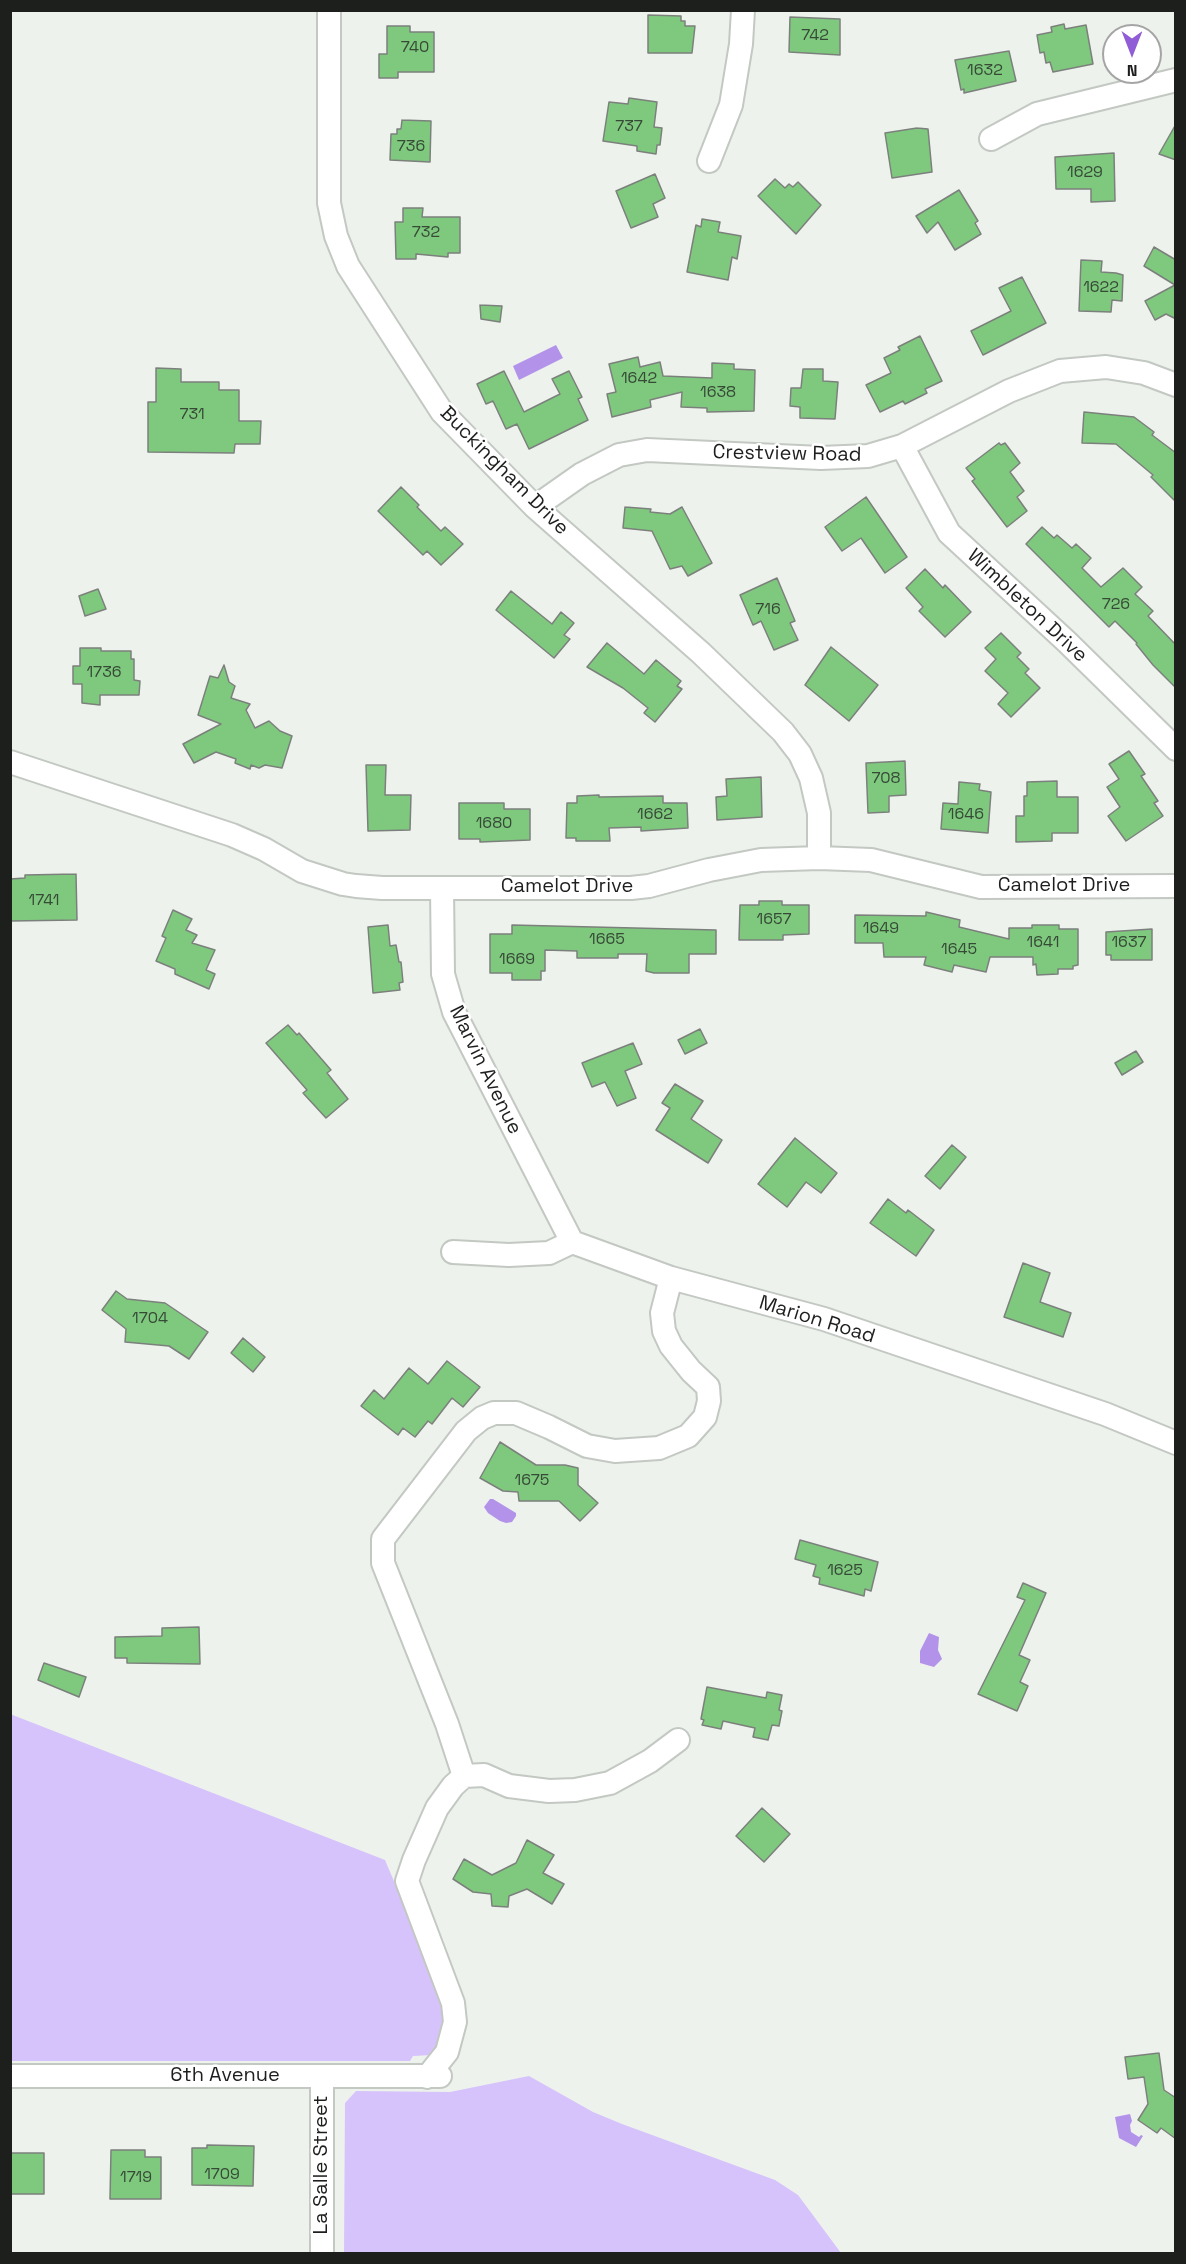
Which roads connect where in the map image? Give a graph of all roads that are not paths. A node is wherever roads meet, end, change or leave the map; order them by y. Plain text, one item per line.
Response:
1 (329, 10) edge
2 (743, 10) edge
3 (1176, 80) edge
4 (991, 140) dead end
5 (710, 161) dead end
6 (1176, 385) edge
7 (902, 446) junction
8 (535, 507) junction
9 (1176, 748) edge
10 (10, 762) edge
11 (819, 858) junction
12 (1176, 886) edge
13 (442, 888) junction
14 (572, 1242) junction
15 (453, 1252) dead end
16 (671, 1278) junction
17 (1176, 1443) edge
18 (678, 1740) dead end
19 (464, 1776) junction
20 (10, 2076) edge
21 (322, 2076) junction
22 (322, 2253) edge

1 - 8 street, Buckingham Drive
2 - 5 street
3 - 4 street
6 - 7 street, Crestview Road
7 - 8 street, Crestview Road
7 - 9 street, Wimbleton Drive
8 - 11 street, Buckingham Drive
10 - 13 street, Camelot Drive
11 - 12 street, Camelot Drive
11 - 13 street, Camelot Drive
13 - 14 street, Marvin Avenue
14 - 15 street
14 - 16 street, Marion Road
16 - 17 street, Marion Road
16 - 19 street
18 - 19 street
19 - 21 street, 6th Avenue
20 - 21 street, 6th Avenue
21 - 22 street, La Salle Street

